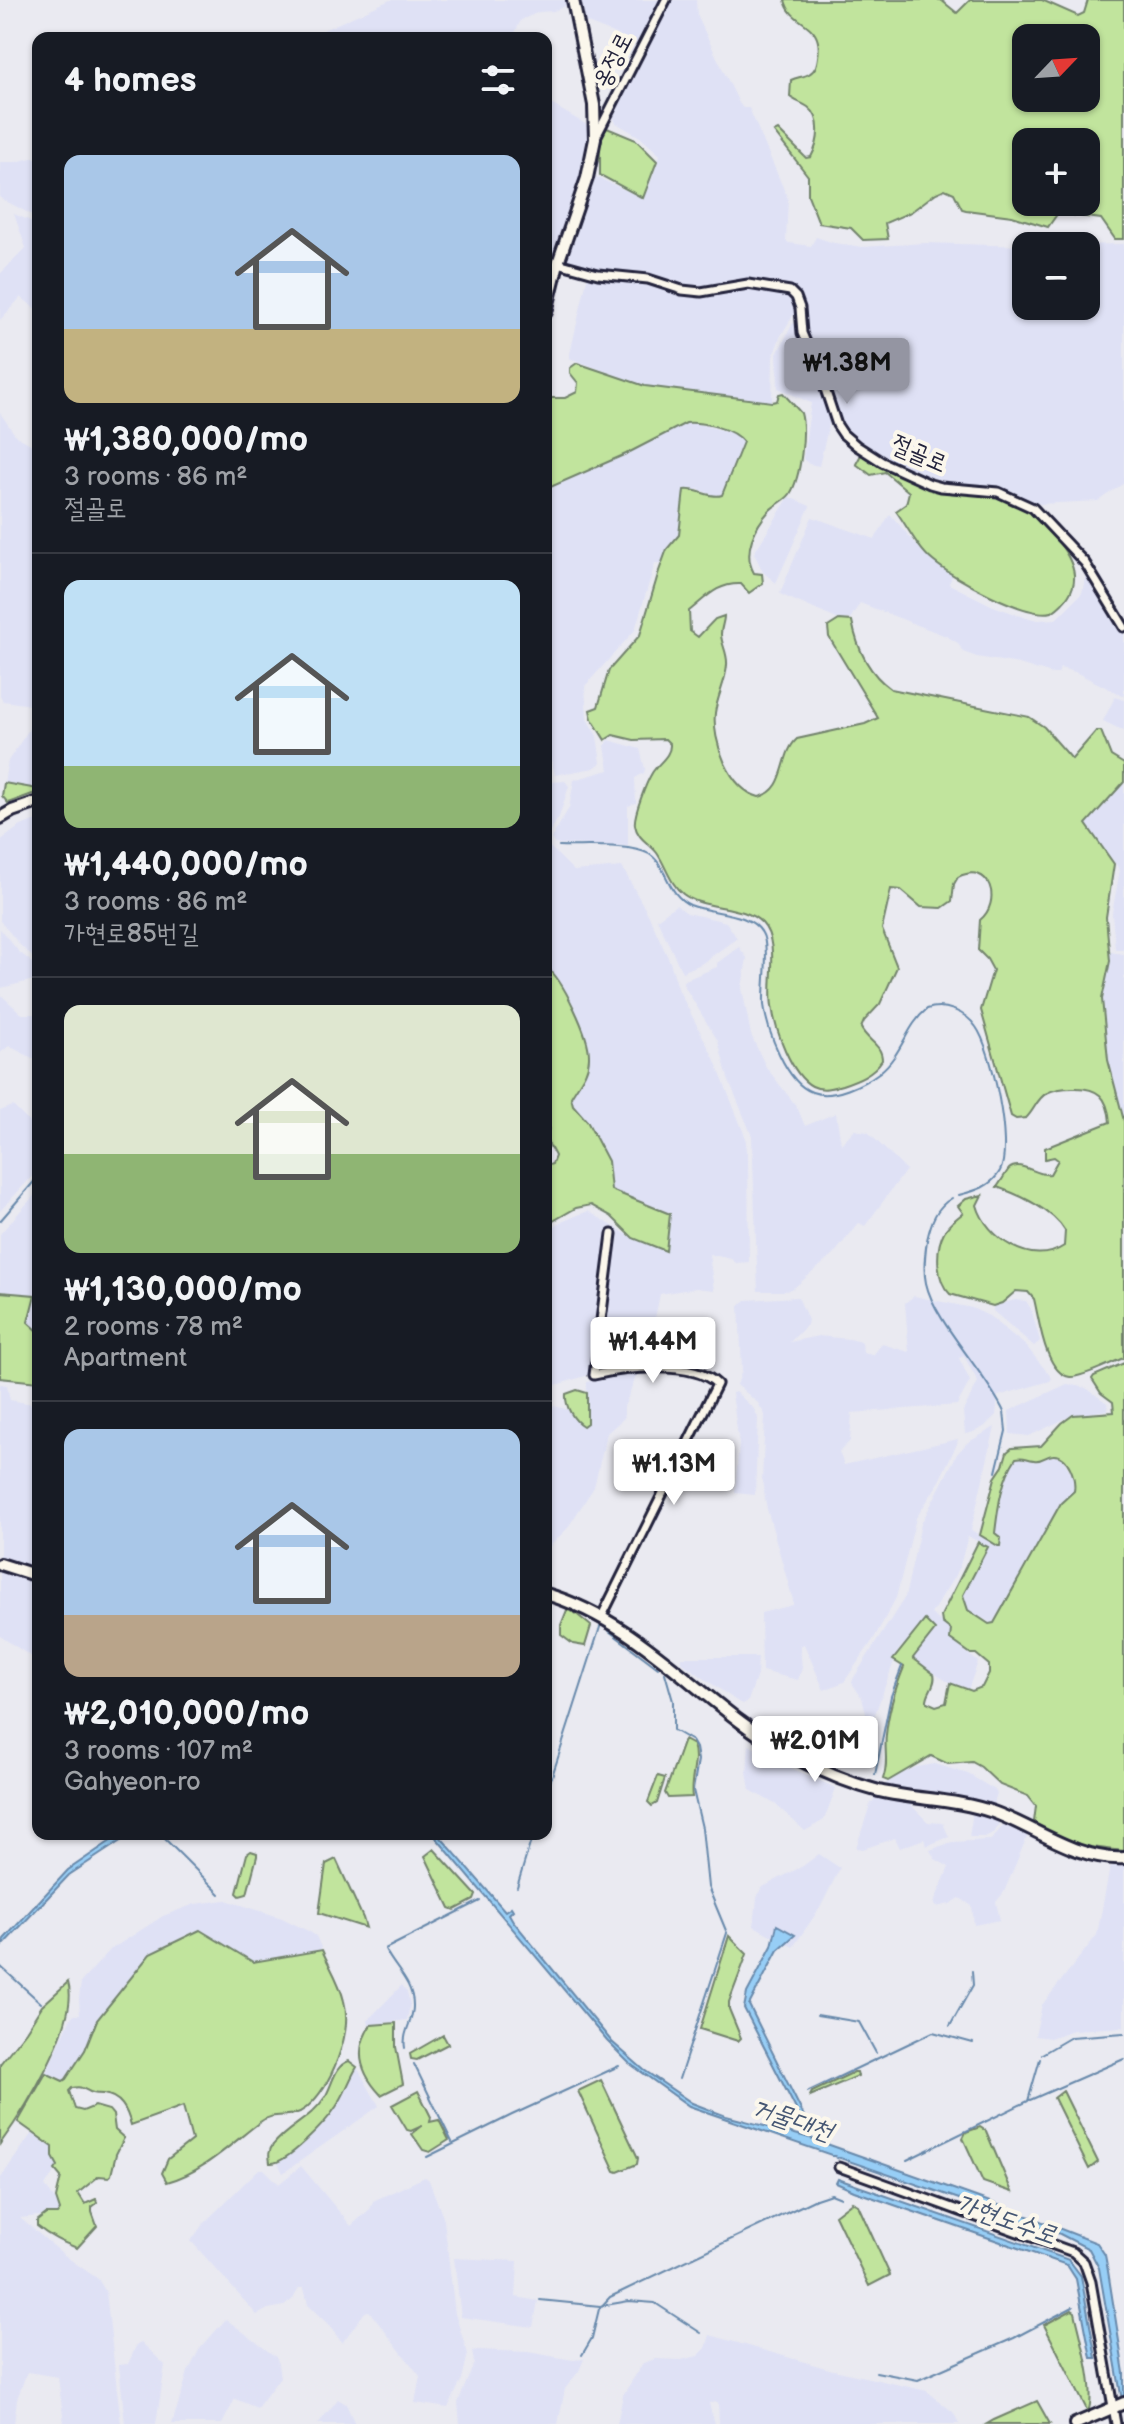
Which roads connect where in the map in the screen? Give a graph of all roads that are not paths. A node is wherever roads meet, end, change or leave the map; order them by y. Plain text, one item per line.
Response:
1 (573, 0) edge
2 (666, 0) edge
3 (595, 139) junction
4 (558, 263) junction
5 (552, 288) edge
6 (1124, 627) edge
7 (32, 805) edge
8 (0, 818) edge
9 (612, 1234) dead end
10 (0, 1564) edge
11 (32, 1574) edge
12 (552, 1596) edge
13 (602, 1616) junction
14 (1124, 1858) edge
15 (839, 2167) dead end
16 (1118, 2405) edge
17 (1075, 2424) edge
18 (1116, 2424) edge

1 - 3 street
2 - 3 street, 옹정로
3 - 4 street
4 - 5 street
4 - 6 street, 절골로
7 - 8 street
9 - 13 street
10 - 11 street
12 - 13 street
13 - 14 street
15 - 16 street
16 - 17 street
16 - 18 street

